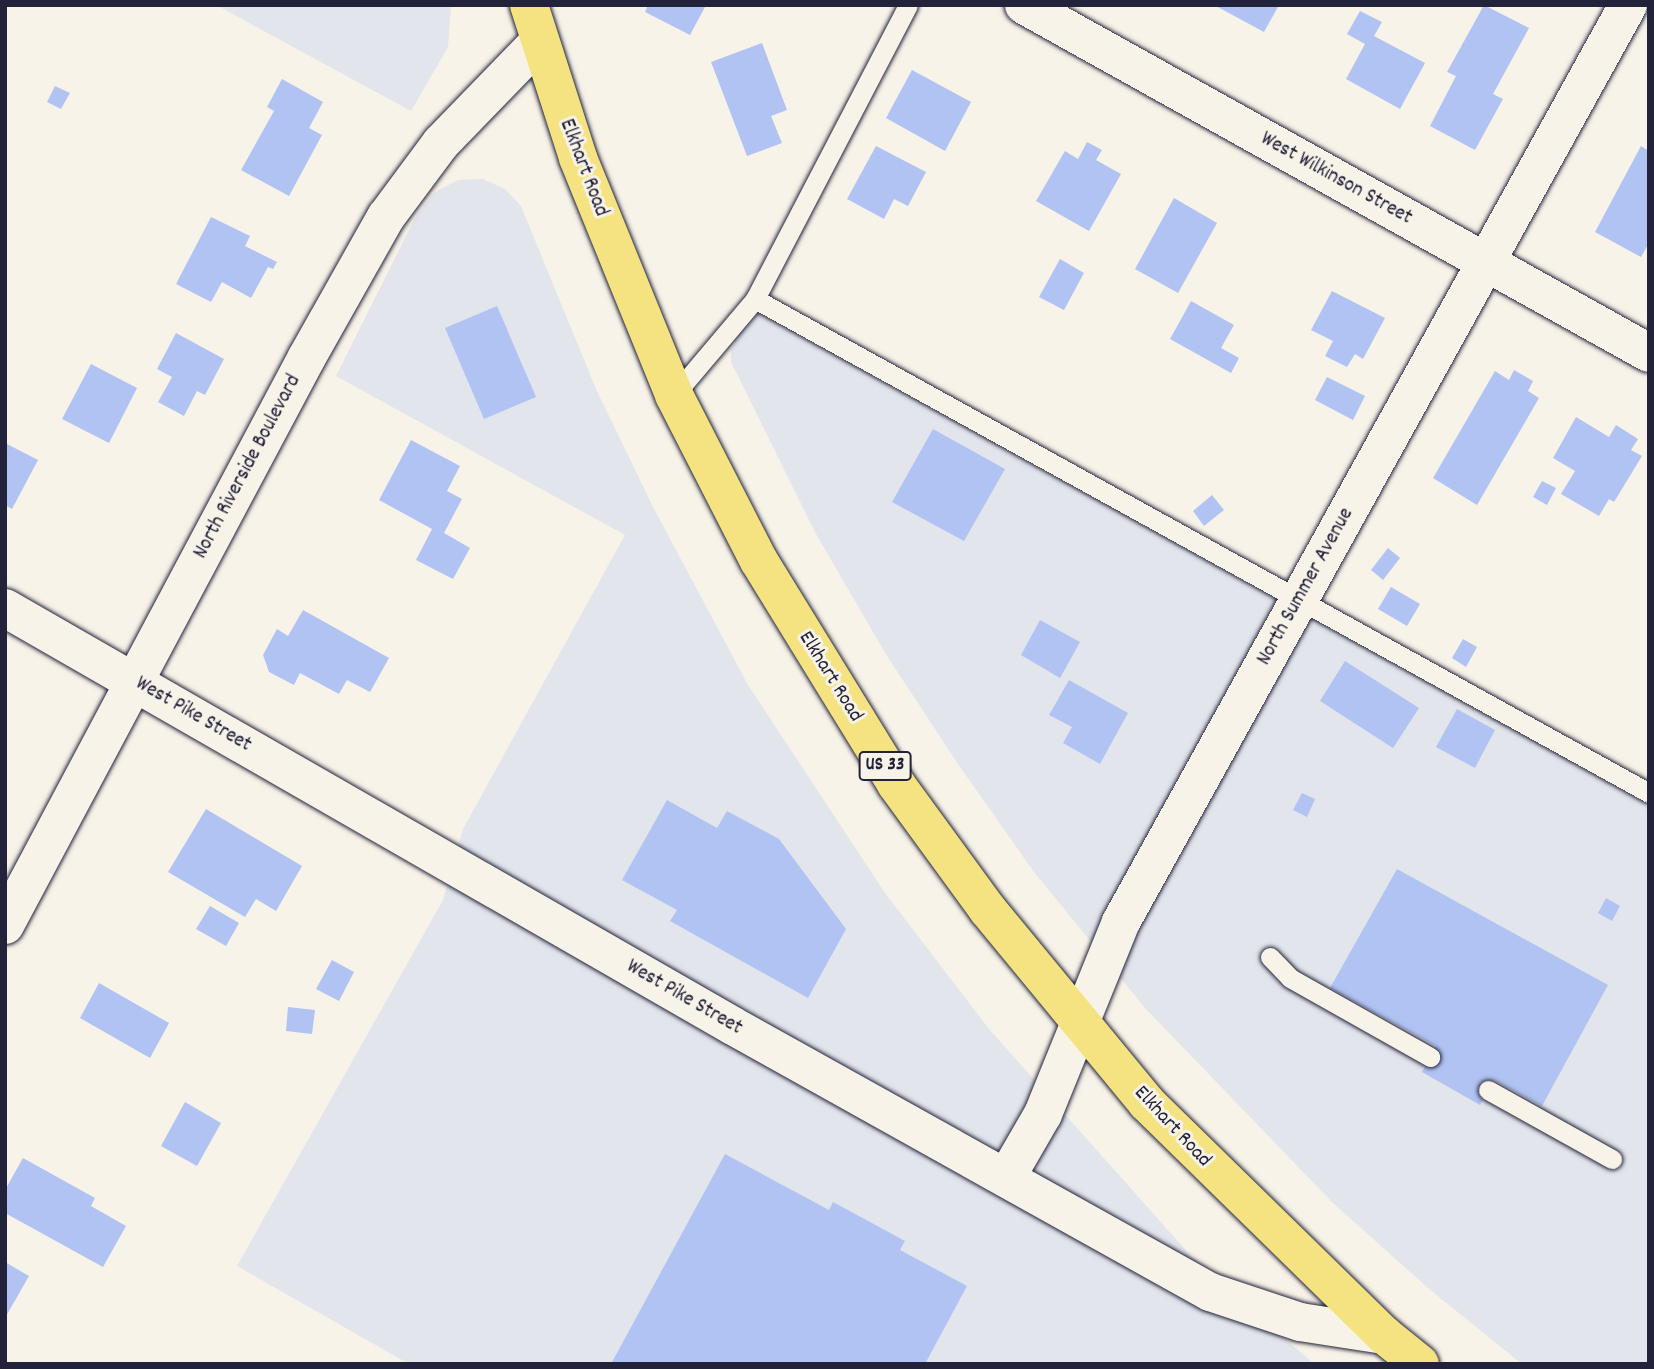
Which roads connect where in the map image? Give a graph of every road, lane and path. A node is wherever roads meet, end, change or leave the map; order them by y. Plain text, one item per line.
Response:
1 (529, 5) edge
2 (908, 5) edge
3 (1024, 5) edge
4 (1628, 5) edge
5 (539, 42) junction
6 (1486, 262) junction
7 (755, 299) junction
8 (1649, 353) edge
9 (674, 395) junction
10 (1298, 600) junction
11 (5, 608) edge
12 (135, 681) junction
13 (1649, 793) edge
14 (5, 925) edge
15 (1270, 957) dead end
16 (1081, 1019) junction
17 (1430, 1057) dead end
18 (1488, 1090) dead end
19 (1612, 1159) dead end
20 (1006, 1178) junction
21 (1384, 1335) junction
22 (1420, 1364) edge

1 - 5 highway, US 33
2 - 7 lane
3 - 6 street, West Wilkinson Street
4 - 6 street, North Summer Avenue
5 - 9 highway, Elkhart Road / US 33
5 - 12 street, North Riverside Boulevard
6 - 8 street, West Wilkinson Street
6 - 10 street, North Summer Avenue
7 - 9 lane
7 - 10 lane
9 - 16 highway, Elkhart Road / US 33
10 - 13 lane
10 - 16 street, North Summer Avenue
11 - 12 street, West Pike Street
12 - 14 street, North Riverside Boulevard
12 - 20 street, West Pike Street
15 - 17 lane
16 - 20 street, North Summer Avenue
16 - 21 highway, Elkhart Road / US 33
18 - 19 lane
20 - 21 street, West Pike Street
21 - 22 highway, Elkhart Road / US 33

